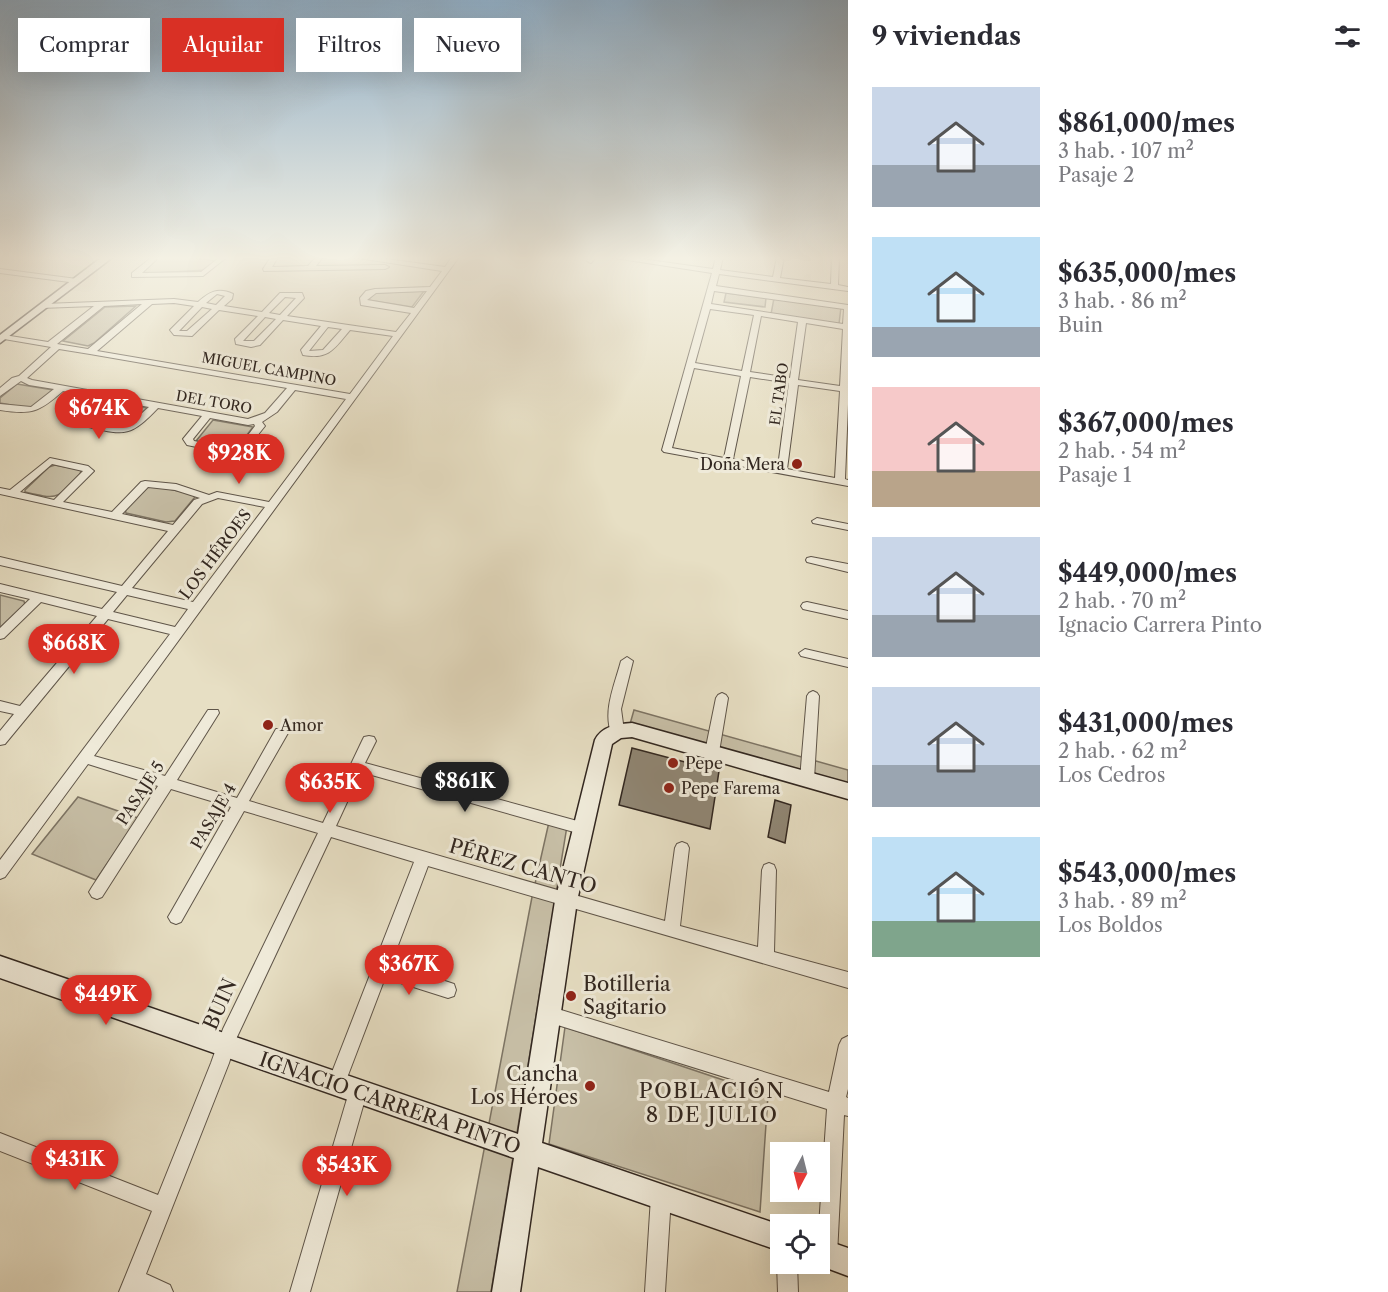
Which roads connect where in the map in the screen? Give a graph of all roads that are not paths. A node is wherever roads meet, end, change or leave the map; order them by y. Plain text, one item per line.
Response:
1 (30, 317) edge
2 (86, 317) edge
3 (131, 317) edge
4 (187, 317) edge
5 (208, 317) edge
6 (259, 317) edge
7 (282, 317) edge
8 (284, 317) edge
9 (412, 317) edge
10 (704, 317) edge
11 (757, 317) edge
12 (782, 317) edge
13 (802, 320) junction
14 (326, 324) junction
15 (847, 326) edge
16 (348, 327) junction
17 (399, 335) junction
18 (2, 339) edge
19 (54, 345) junction
20 (847, 348) edge
21 (90, 351) junction
22 (690, 365) junction
23 (846, 368) edge
24 (746, 374) junction
25 (22, 378) junction
26 (794, 382) junction
27 (293, 387) junction
28 (61, 388) junction
29 (846, 390) edge
30 (0, 393) edge
31 (352, 397) junction
32 (114, 398) junction
33 (156, 405) junction
34 (0, 407) edge
35 (845, 413) edge
36 (208, 415) junction
37 (258, 422) junction
38 (728, 462) junction
39 (782, 471) junction
40 (844, 483) edge
41 (0, 491) edge
42 (12, 494) junction
43 (206, 497) junction
44 (56, 503) junction
45 (272, 505) junction
46 (114, 516) junction
47 (817, 521) dead end
48 (848, 527) edge
49 (175, 529) junction
50 (811, 560) dead end
51 (0, 561) edge
52 (848, 568) edge
53 (0, 588) edge
54 (126, 591) junction
55 (38, 598) junction
56 (807, 606) dead end
57 (196, 608) junction
58 (106, 614) junction
59 (848, 615) edge
60 (178, 632) junction
61 (0, 634) edge
62 (805, 653) dead end
63 (627, 662) dead end
64 (848, 663) edge
65 (813, 696) dead end
66 (722, 698) dead end
67 (0, 706) edge
68 (23, 712) junction
69 (213, 713) dead end
70 (617, 731) junction
71 (281, 733) dead end
72 (0, 740) edge
73 (369, 741) dead end
74 (712, 752) junction
75 (84, 758) junction
76 (357, 766) junction
77 (807, 779) junction
78 (168, 783) junction
79 (848, 791) edge
80 (241, 804) junction
81 (581, 828) junction
82 (325, 830) junction
83 (682, 848) dead end
84 (423, 859) junction
85 (769, 870) dead end
86 (0, 872) edge
87 (97, 892) dead end
88 (566, 901) junction
89 (176, 917) dead end
90 (671, 931) junction
91 (766, 957) junction
92 (0, 967) edge
93 (381, 969) junction
94 (848, 980) edge
95 (448, 990) dead end
96 (548, 1014) junction
97 (848, 1045) edge
98 (225, 1047) junction
99 (347, 1088) junction
100 (842, 1106) edge
101 (0, 1142) edge
102 (528, 1150) junction
103 (661, 1197) junction
104 (163, 1206) junction
105 (770, 1235) edge
106 (831, 1256) edge
107 (787, 1274) edge
108 (131, 1286) edge
109 (164, 1292) edge
110 (300, 1292) edge
111 (506, 1292) edge
112 (655, 1292) edge
113 (788, 1292) edge

1 - 18 street
2 - 19 street
3 - 21 street
4 - 5 street
6 - 7 street
8 - 14 street
9 - 17 street, LOS HÉROES
10 - 22 street
11 - 24 street
12 - 13 street
13 - 15 street
13 - 26 street, EL TABO
14 - 16 street
14 - 16 street
15 - 20 street
16 - 17 street
17 - 31 street, LOS HÉROES
18 - 19 street, MIGUEL CAMPINO
19 - 21 street, MIGUEL CAMPINO
19 - 25 street
20 - 23 street
21 - 27 street, MIGUEL CAMPINO
22 - 24 street
22 - 38 street
23 - 29 street
24 - 26 street
24 - 38 street
25 - 28 street, DEL TORO
25 - 30 street
26 - 29 street
26 - 39 street, EL TABO
27 - 31 street, MIGUEL CAMPINO
27 - 37 street, DEL TORO
28 - 32 street, DEL TORO
28 - 34 street
29 - 35 street
31 - 45 street, LOS HÉROES
32 - 33 street, DEL TORO
32 - 33 street
33 - 36 street, DEL TORO
35 - 40 street
36 - 37 street, DEL TORO
36 - 37 street
38 - 39 street
39 - 40 street
41 - 42 street
42 - 44 street
42 - 44 street
43 - 45 street
43 - 46 street
43 - 49 street
44 - 46 street
45 - 57 street, LOS HÉROES
46 - 49 street
47 - 48 street
49 - 54 street
50 - 52 street
51 - 54 street
53 - 55 street
54 - 57 street
54 - 58 street
55 - 58 street
55 - 61 street
56 - 59 street
57 - 60 street, LOS HÉROES
58 - 60 street
58 - 68 street
60 - 75 street, LOS HÉROES
62 - 64 street
63 - 70 street
65 - 77 street
66 - 74 street
67 - 68 street
68 - 72 street
69 - 78 street, PASAJE 5
70 - 74 street
70 - 81 street
71 - 80 street, PASAJE 4
73 - 76 street, BUIN
74 - 77 street
75 - 78 street, PÉREZ CANTO
75 - 86 street, LOS HÉROES
76 - 81 street
76 - 82 street, BUIN
77 - 79 street
78 - 80 street, PÉREZ CANTO
78 - 87 street, PASAJE 5
80 - 82 street, PÉREZ CANTO
80 - 89 street, PASAJE 4
81 - 88 street
82 - 84 street, PÉREZ CANTO
82 - 98 street, BUIN
83 - 90 street
84 - 88 street, PÉREZ CANTO
84 - 93 street
85 - 91 street
88 - 90 street, PÉREZ CANTO
88 - 96 street
90 - 91 street, PÉREZ CANTO
91 - 94 street, PÉREZ CANTO
92 - 98 street, IGNACIO CARRERA PINTO
93 - 95 street
93 - 99 street
96 - 100 street
96 - 102 street
97 - 100 street
98 - 99 street, IGNACIO CARRERA PINTO
98 - 104 street, BUIN
99 - 102 street, IGNACIO CARRERA PINTO
99 - 110 street
100 - 106 street
101 - 104 street
102 - 103 street, IGNACIO CARRERA PINTO
102 - 111 street
103 - 105 street, IGNACIO CARRERA PINTO
103 - 112 street
104 - 108 street, BUIN
107 - 113 street
108 - 109 street

